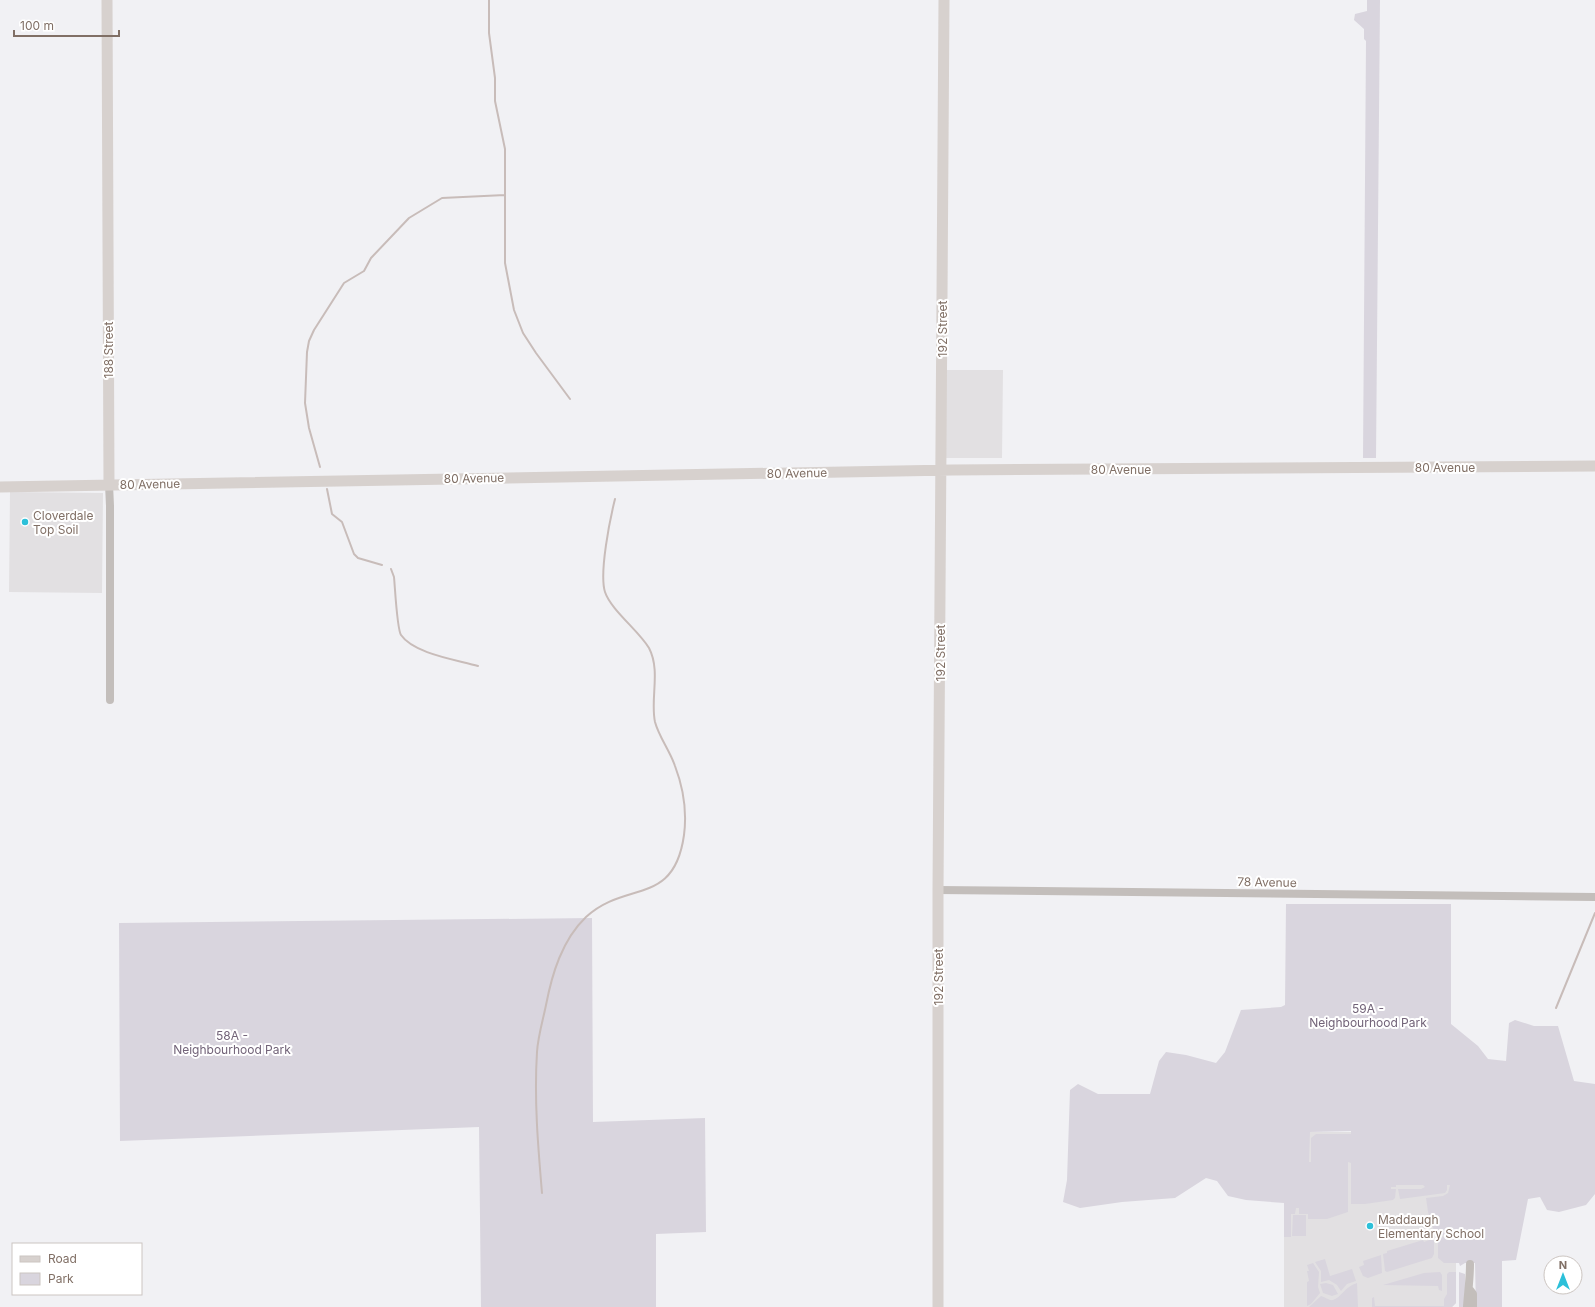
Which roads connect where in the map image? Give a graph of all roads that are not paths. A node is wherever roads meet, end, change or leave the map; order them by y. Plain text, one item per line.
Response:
1 (107, 0) edge
2 (944, 0) edge
3 (1595, 466) edge
4 (941, 470) junction
5 (109, 484) junction
6 (0, 487) edge
7 (110, 700) dead end
8 (938, 890) junction
9 (1595, 896) edge
10 (1470, 1264) dead end
11 (1470, 1289) junction
12 (938, 1307) edge
13 (1467, 1307) edge
14 (1473, 1307) edge

1 - 5 main road, 188 Street
2 - 4 main road, 192 Street
3 - 4 main road, 80 Avenue
4 - 5 main road, 80 Avenue
4 - 8 main road, 192 Street
5 - 6 main road, 80 Avenue
5 - 7 street, 188 Street
8 - 9 street, 78 Avenue
8 - 12 main road, 192 Street
10 - 11 street
11 - 13 street
11 - 14 street

